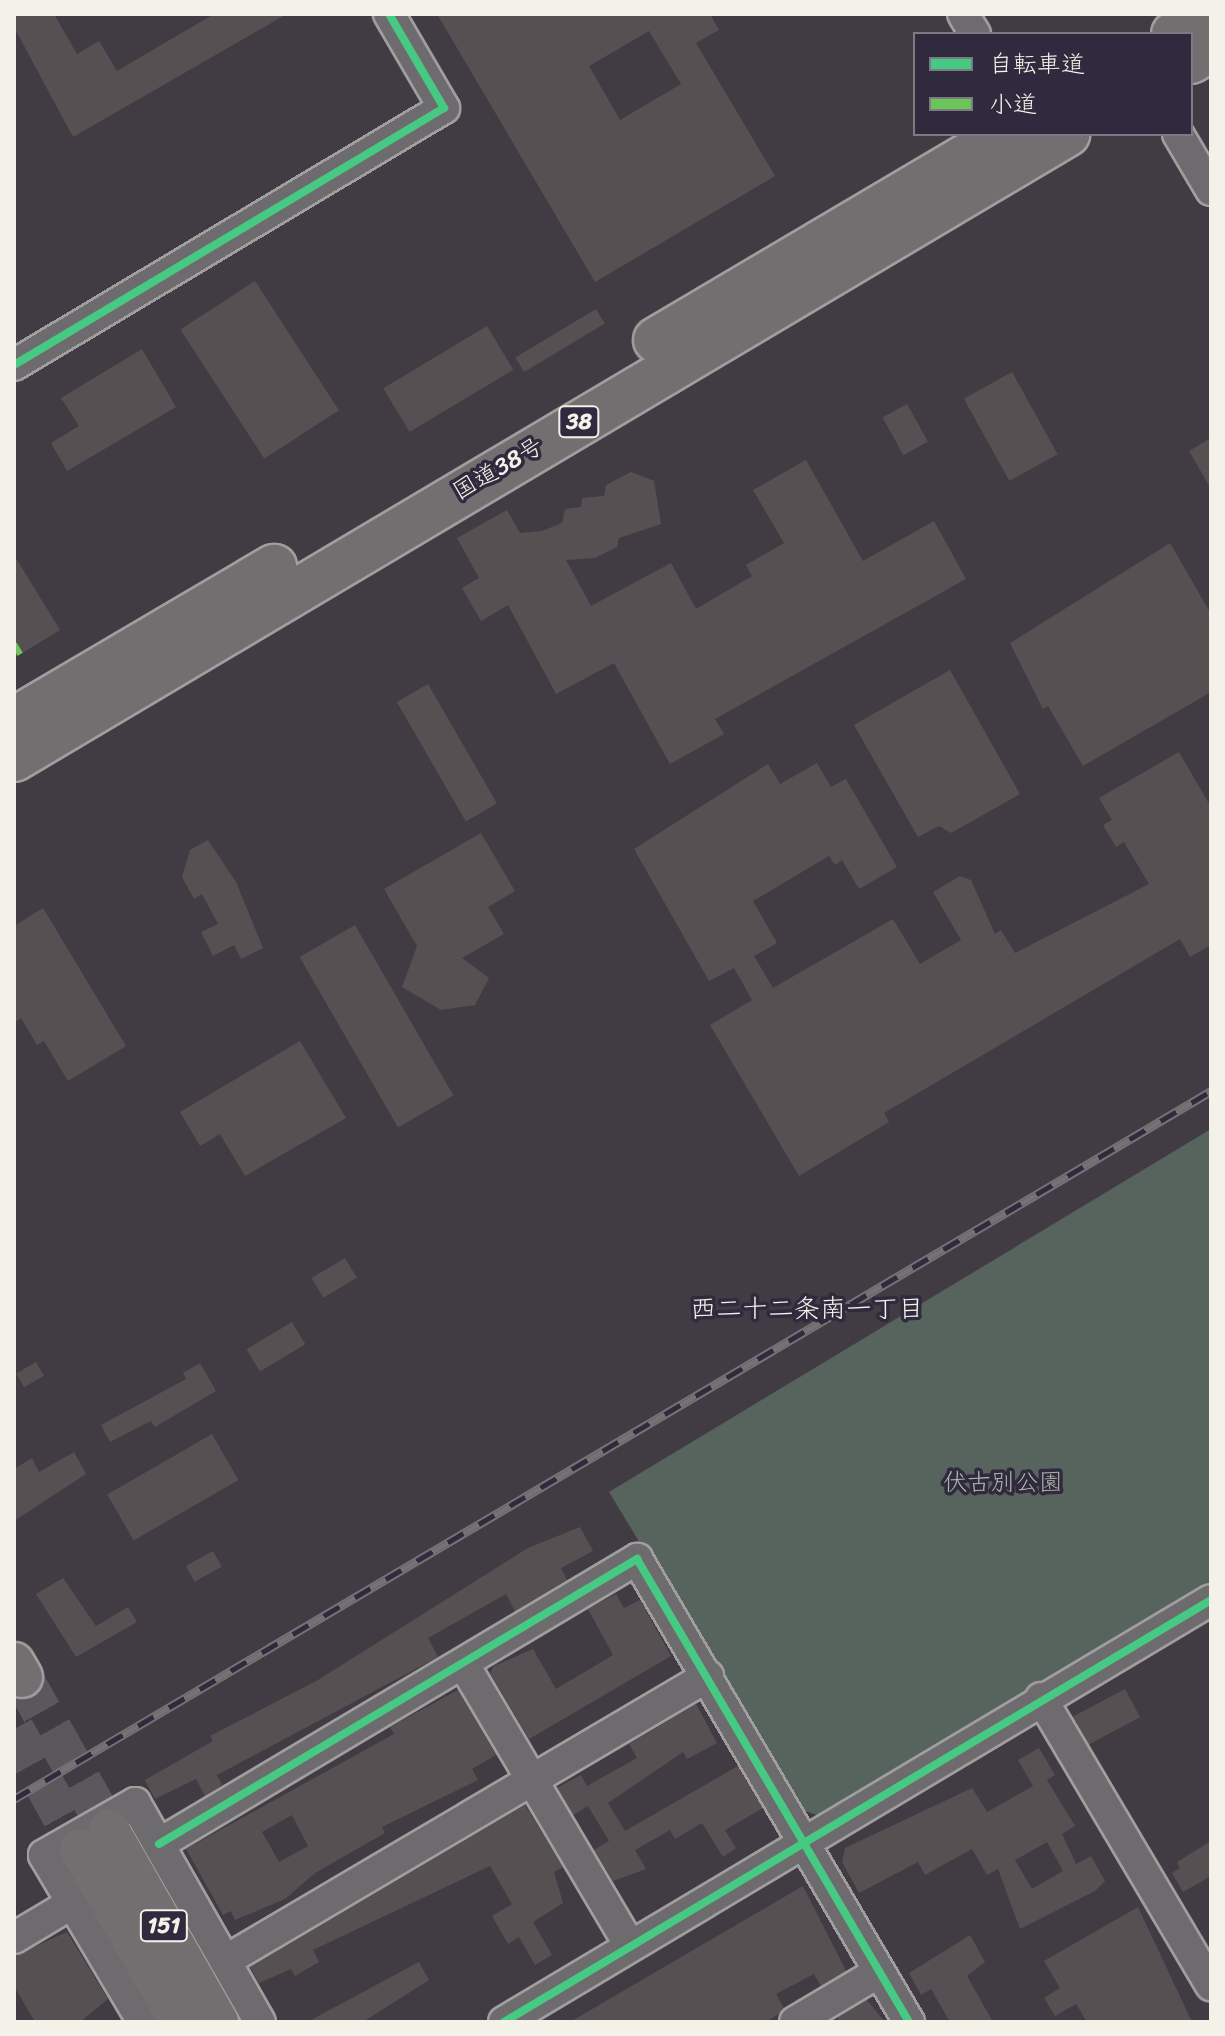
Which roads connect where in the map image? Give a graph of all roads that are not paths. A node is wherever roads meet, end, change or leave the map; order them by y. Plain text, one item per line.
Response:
1 (389, 14) edge
2 (963, 14) edge
3 (1207, 14) edge
4 (974, 32) edge
5 (1177, 32) edge
6 (1211, 49) edge
7 (1193, 60) edge
8 (1179, 136) edge
9 (1038, 138) edge
10 (1211, 190) edge
11 (14, 365) edge
12 (14, 720) edge
13 (14, 759) edge
14 (1211, 1600) edge
15 (464, 1665) junction
16 (708, 1676) junction
17 (1041, 1698) junction
18 (531, 1782) junction
19 (804, 1843) junction
20 (159, 1844) junction
21 (71, 1904) junction
22 (14, 1938) edge
23 (630, 1946) junction
24 (225, 1961) junction
25 (879, 1972) junction
26 (1211, 1986) edge
27 (143, 2022) edge
28 (180, 2022) edge
29 (218, 2022) edge
30 (260, 2022) edge
31 (504, 2022) edge
32 (795, 2022) edge
33 (909, 2022) edge

1 - 11 street
2 - 4 street
3 - 5 highway
6 - 7 highway
8 - 10 street
9 - 12 highway, 国道38号 / 38
9 - 13 highway, 国道38号 / 38
14 - 17 street
15 - 16 street
15 - 18 street
15 - 20 street
16 - 18 street
16 - 19 street
17 - 19 street
17 - 26 street
18 - 23 street
18 - 24 street
19 - 23 street
19 - 25 street
20 - 21 street
20 - 24 street
21 - 22 street
21 - 27 street
23 - 31 street
24 - 30 street
25 - 32 street
25 - 33 street
28 - 29 main road, 151

